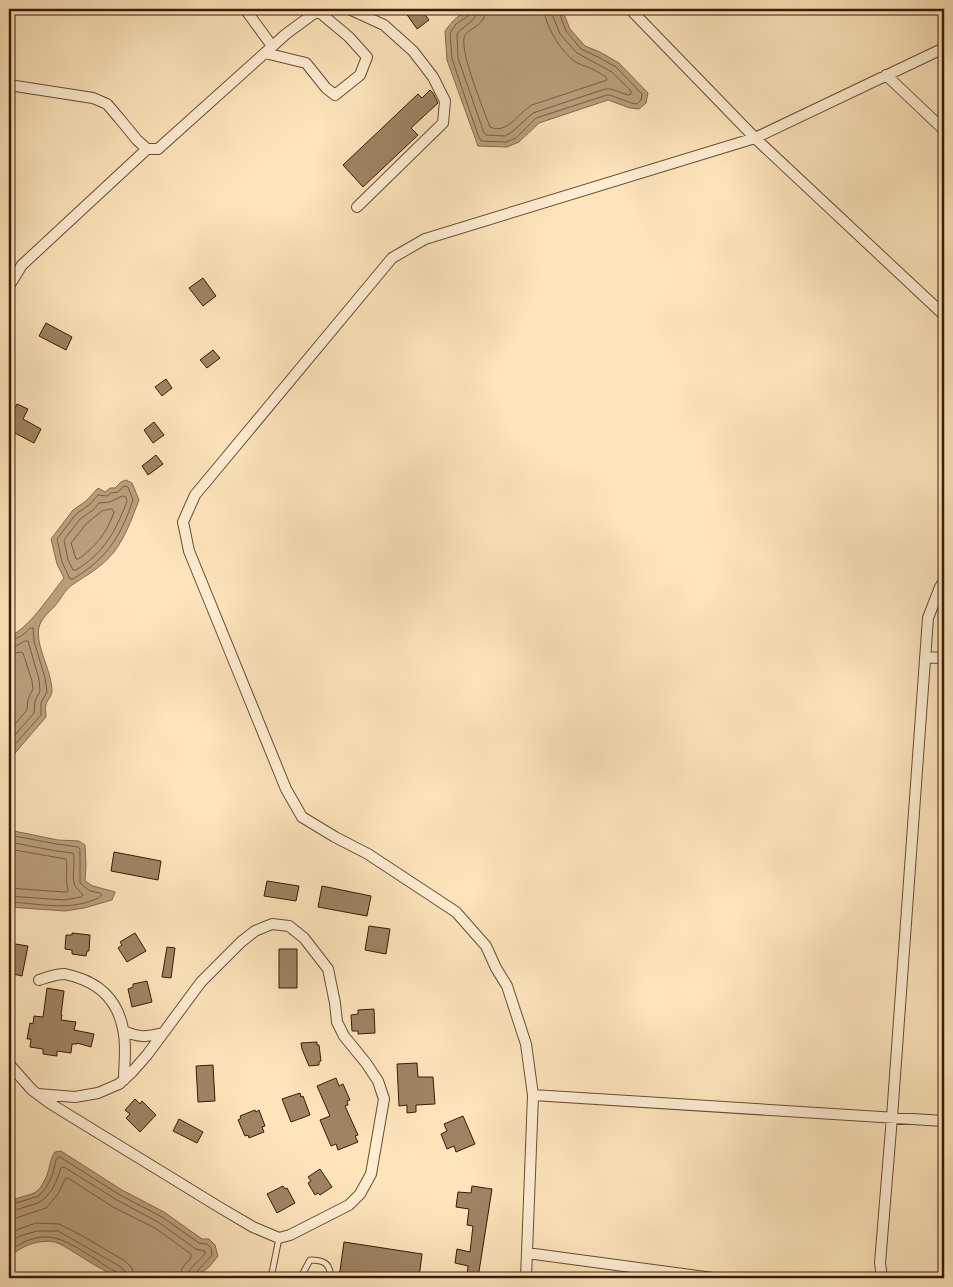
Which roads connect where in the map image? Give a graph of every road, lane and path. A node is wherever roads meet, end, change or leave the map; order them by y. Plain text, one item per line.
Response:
1 (246, 9) edge
2 (349, 9) edge
3 (630, 9) edge
4 (319, 10) edge
5 (944, 48) edge
6 (268, 50) junction
7 (886, 76) junction
8 (9, 85) edge
9 (944, 130) edge
10 (755, 138) junction
11 (147, 150) junction
12 (357, 207) dead end
13 (9, 286) edge
14 (944, 315) edge
15 (944, 581) edge
16 (926, 657) junction
17 (944, 658) edge
18 (39, 980) dead end
19 (124, 1031) junction
20 (164, 1033) junction
21 (9, 1064) edge
22 (124, 1080) junction
23 (38, 1094) junction
24 (534, 1095) junction
25 (892, 1117) junction
26 (944, 1121) edge
27 (279, 1238) junction
28 (527, 1253) junction
29 (271, 1278) edge
30 (301, 1278) edge
31 (331, 1278) edge
32 (526, 1278) edge
33 (713, 1278) edge
34 (882, 1278) edge

1 - 6 street
2 - 12 street
3 - 10 street
4 - 6 street
4 - 6 street
5 - 7 street
6 - 11 street
7 - 9 street
7 - 10 street
8 - 11 street
10 - 14 street
10 - 24 street
11 - 13 street
15 - 16 street
16 - 17 street
16 - 25 street
18 - 19 street
19 - 20 street
19 - 22 street
20 - 22 street
20 - 27 street
21 - 23 street
22 - 23 street
23 - 27 street
24 - 25 street
24 - 28 street
25 - 26 street
25 - 34 street
27 - 29 lane
28 - 32 street
28 - 33 street
30 - 31 lane

